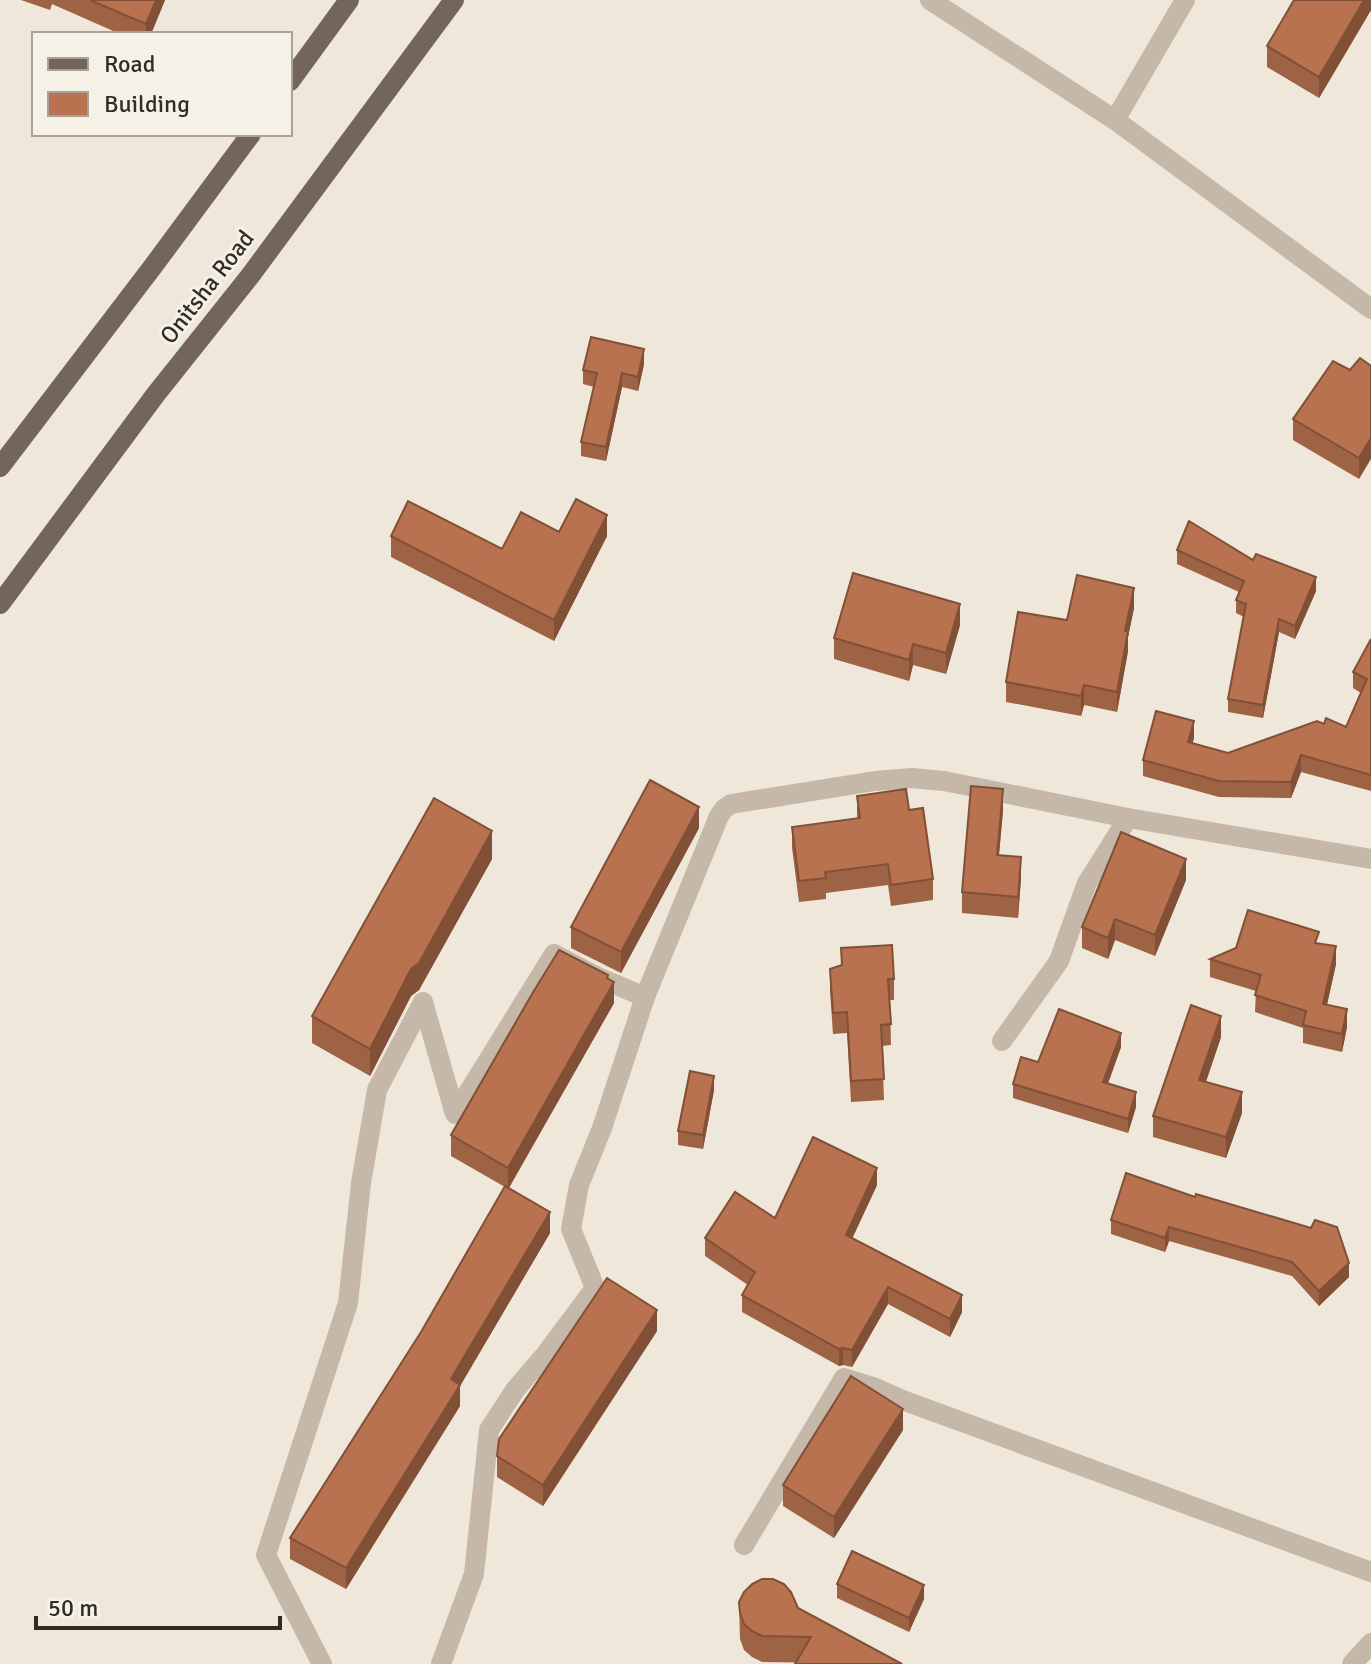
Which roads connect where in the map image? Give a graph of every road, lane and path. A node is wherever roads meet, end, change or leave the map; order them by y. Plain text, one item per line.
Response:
1 (349, 0) edge
2 (454, 0) edge
3 (930, 0) edge
4 (1185, 0) edge
5 (292, 78) edge
6 (1115, 120) junction
7 (250, 136) edge
8 (1371, 309) edge
9 (0, 467) edge
10 (0, 604) edge
11 (1128, 818) junction
12 (1371, 859) edge
13 (645, 997) junction
14 (1002, 1041) dead end
15 (744, 1545) dead end
16 (1371, 1572) edge
17 (1371, 1643) edge
18 (322, 1664) edge
19 (441, 1664) edge
20 (1352, 1664) edge

1 - 5 main road
2 - 10 main road, Onitsha Road
3 - 6 street
4 - 6 street
6 - 8 street
7 - 9 main road
11 - 12 street
11 - 13 street
11 - 14 street
13 - 18 street
13 - 19 street
15 - 16 street
17 - 20 street

